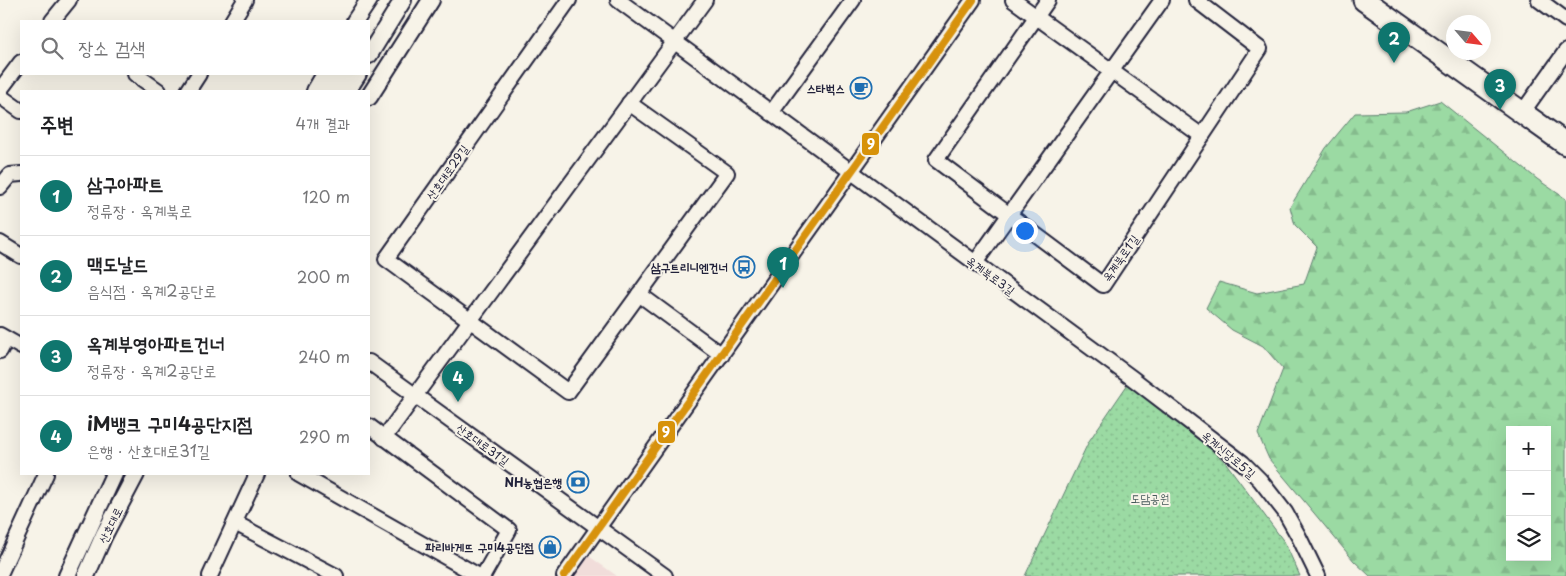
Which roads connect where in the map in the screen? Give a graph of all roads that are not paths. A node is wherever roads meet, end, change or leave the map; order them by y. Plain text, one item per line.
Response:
1 (68, 0) edge
2 (245, 0) edge
3 (369, 0) edge
4 (392, 0) edge
5 (403, 0) edge
6 (431, 0) edge
7 (569, 0) edge
8 (618, 0) edge
9 (705, 0) edge
10 (853, 0) edge
11 (973, 0) edge
12 (1013, 0) edge
13 (1048, 0) edge
14 (1162, 0) edge
15 (1196, 0) edge
16 (1364, 0) edge
17 (1386, 0) edge
18 (1539, 0) edge
19 (1036, 17) junction
20 (57, 20) edge
21 (233, 20) edge
22 (356, 20) edge
23 (1566, 20) edge
24 (370, 33) edge
25 (674, 42) junction
26 (1446, 43) edge
27 (1566, 51) edge
28 (370, 53) edge
29 (1469, 60) edge
30 (20, 63) edge
31 (1112, 70) junction
32 (136, 75) edge
33 (198, 75) edge
34 (324, 75) edge
35 (342, 75) edge
36 (357, 75) edge
37 (0, 90) edge
38 (158, 90) edge
39 (189, 90) edge
40 (317, 90) edge
41 (332, 90) edge
42 (348, 90) edge
43 (370, 95) edge
44 (0, 96) edge
45 (629, 103) junction
46 (1526, 108) junction
47 (20, 110) edge
48 (771, 113) junction
49 (1566, 129) edge
50 (1202, 136) junction
51 (1566, 144) edge
52 (851, 172) junction
53 (20, 174) edge
54 (0, 187) edge
55 (1009, 215) junction
56 (0, 243) edge
57 (20, 255) edge
58 (975, 263) junction
59 (639, 294) junction
60 (470, 320) junction
61 (2, 342) edge
62 (20, 347) edge
63 (722, 354) junction
64 (370, 363) edge
65 (1132, 378) joint
66 (415, 395) junction
67 (370, 427) edge
68 (384, 438) junction
69 (45, 475) edge
70 (114, 475) edge
71 (135, 475) edge
72 (257, 475) edge
73 (301, 475) edge
74 (235, 523) junction
75 (599, 528) junction
76 (5, 550) edge
77 (0, 574) edge
78 (67, 576) edge
79 (86, 576) edge
80 (210, 576) edge
81 (336, 576) edge
82 (479, 576) edge
83 (483, 576) edge
84 (564, 576) edge
85 (665, 576) edge
86 (1318, 576) edge

1 - 20 street
2 - 21 street
3 - 22 street
4 - 24 street
5 - 28 street
6 - 43 street
7 - 60 street, 산호대로29길
8 - 25 street
9 - 25 street
10 - 48 street
11 - 52 street
12 - 19 street
13 - 19 street, 옥계북로1길
14 - 31 street
15 - 50 street, 옥계북로1길
16 - 46 main road
17 - 26 main road
18 - 23 street
19 - 31 street
19 - 55 street, 옥계북로1길
25 - 45 street
25 - 48 street
27 - 46 street
29 - 46 main road
30 - 37 street
31 - 50 street
31 - 55 street
32 - 38 street
33 - 39 street
34 - 40 street
35 - 41 street
36 - 42 street
44 - 47 street
45 - 59 street, 산호대로29길
45 - 60 street
46 - 49 main road
46 - 51 main road
48 - 52 street
50 - 55 street, 옥계북로1길
52 - 58 street, 옥계북로3길
52 - 63 street
53 - 54 street
55 - 58 street
56 - 57 street
58 - 65 street, 옥계북로3길
59 - 60 street, 산호대로29길
59 - 63 street
60 - 66 street
61 - 62 street
63 - 75 street
64 - 66 street, 산호대로31길
65 - 86 street, 옥계신당로5길
66 - 68 street
66 - 75 street, 산호대로31길
67 - 68 street
68 - 83 street
69 - 76 street
70 - 78 street, 산호대로
71 - 79 street, 산호대로
72 - 74 street
73 - 82 street
74 - 80 street
74 - 81 street
75 - 84 street
75 - 85 street, 산호대로31길
76 - 77 street

